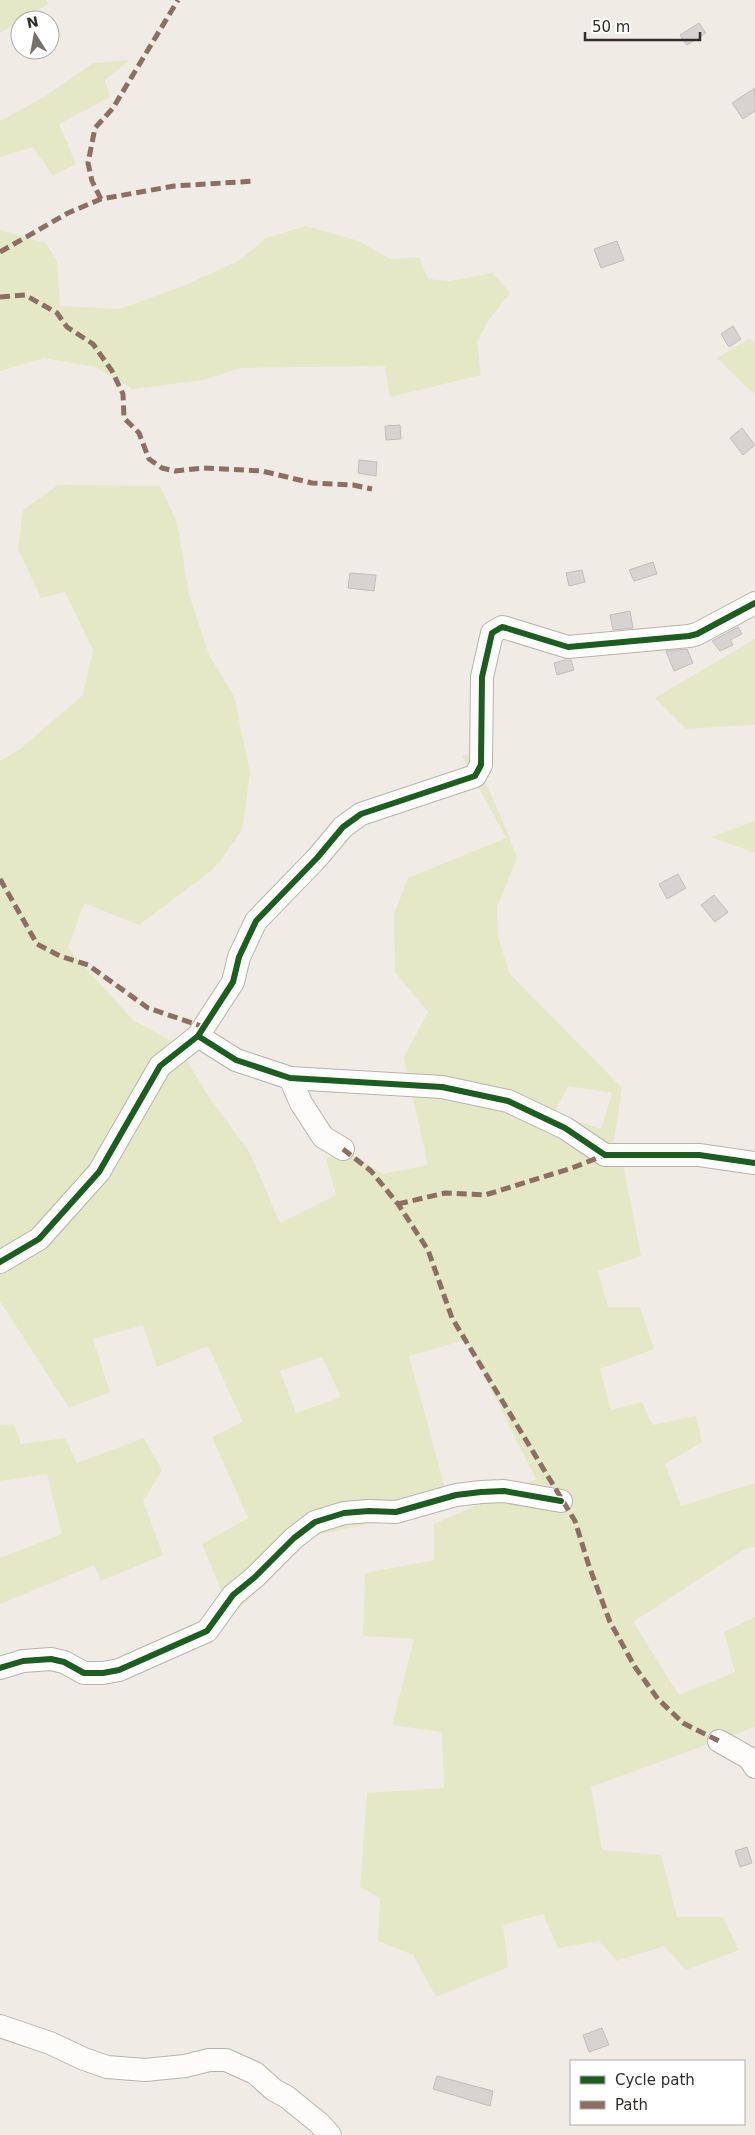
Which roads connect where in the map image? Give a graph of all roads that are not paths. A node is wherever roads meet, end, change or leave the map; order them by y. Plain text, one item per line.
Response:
1 (755, 603) edge
2 (198, 1036) junction
3 (290, 1078) junction
4 (343, 1149) dead end
5 (755, 1163) edge
6 (0, 1262) edge
7 (561, 1501) dead end
8 (0, 1668) edge
9 (719, 1740) dead end
10 (755, 1767) edge
11 (0, 2026) edge
12 (330, 2135) edge

1 - 2 street
2 - 3 street
2 - 6 street
3 - 4 street
3 - 5 street
7 - 8 street
9 - 10 street
11 - 12 street

